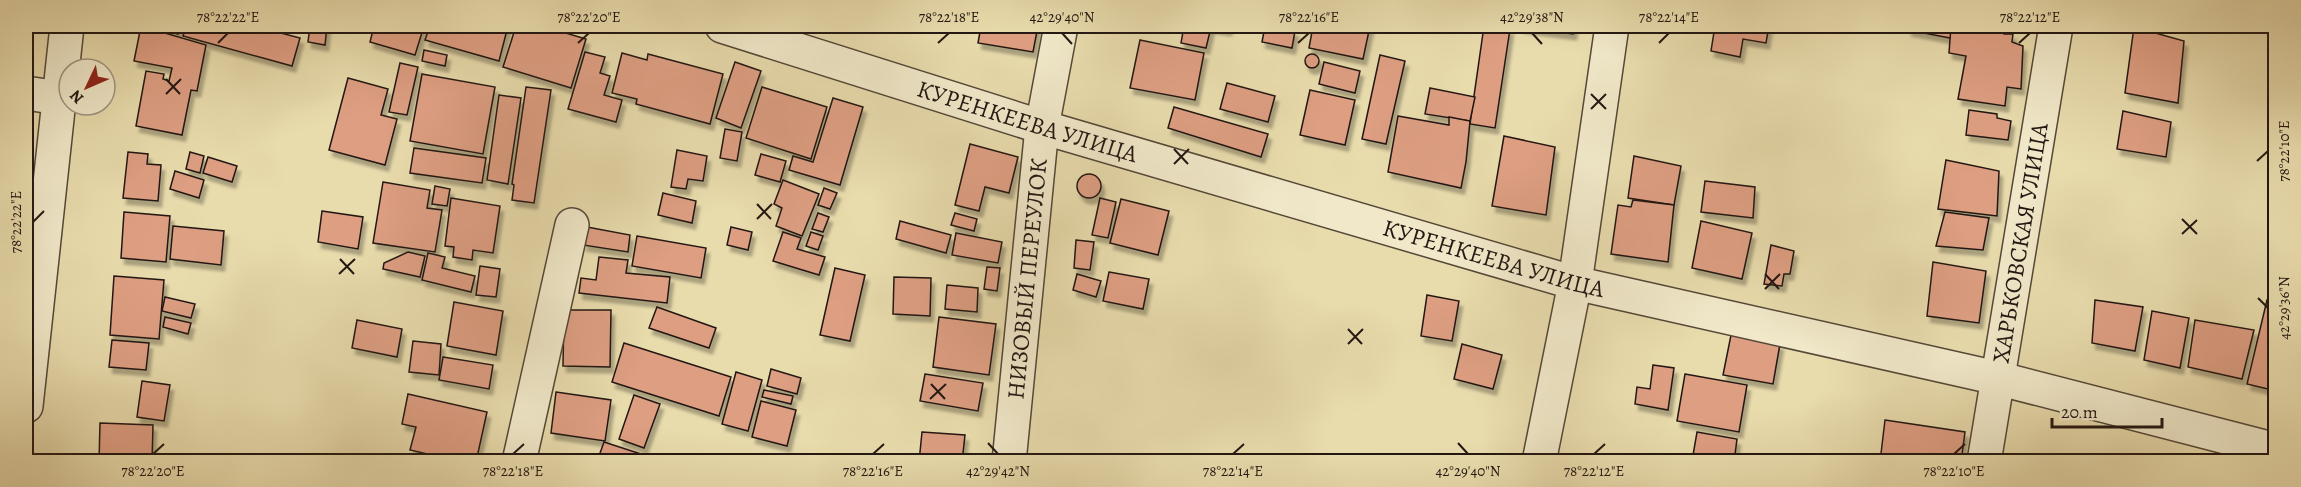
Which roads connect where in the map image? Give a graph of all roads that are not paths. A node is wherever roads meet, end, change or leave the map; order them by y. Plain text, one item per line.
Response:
1 (67, 26) edge
2 (722, 26) edge
3 (1060, 26) edge
4 (1612, 26) edge
5 (2056, 26) edge
6 (64, 57) edge
7 (26, 93) edge
8 (57, 99) edge
9 (57, 117) edge
10 (1042, 127) junction
11 (572, 225) dead end
12 (1575, 283) junction
13 (1997, 378) junction
14 (26, 406) edge
15 (2276, 450) edge
16 (519, 462) edge
17 (1009, 462) edge
18 (1539, 462) edge
19 (1984, 462) edge

1 - 6 street
2 - 10 street, КУРЕНКЕЕВА УЛИЦА
3 - 10 street, НИЗОВЫЙ ПЕРЕУЛОК
4 - 12 street
5 - 13 street, ХАРЬКОВСКАЯ УЛИЦА
7 - 8 street
9 - 14 street
10 - 12 street, КУРЕНКЕЕВА УЛИЦА
10 - 17 street, НИЗОВЫЙ ПЕРЕУЛОК
11 - 16 street
12 - 13 street, КУРЕНКЕЕВА УЛИЦА
12 - 18 street
13 - 15 street, КУРЕНКЕЕВА УЛИЦА
13 - 19 street, ХАРЬКОВСКАЯ УЛИЦА

